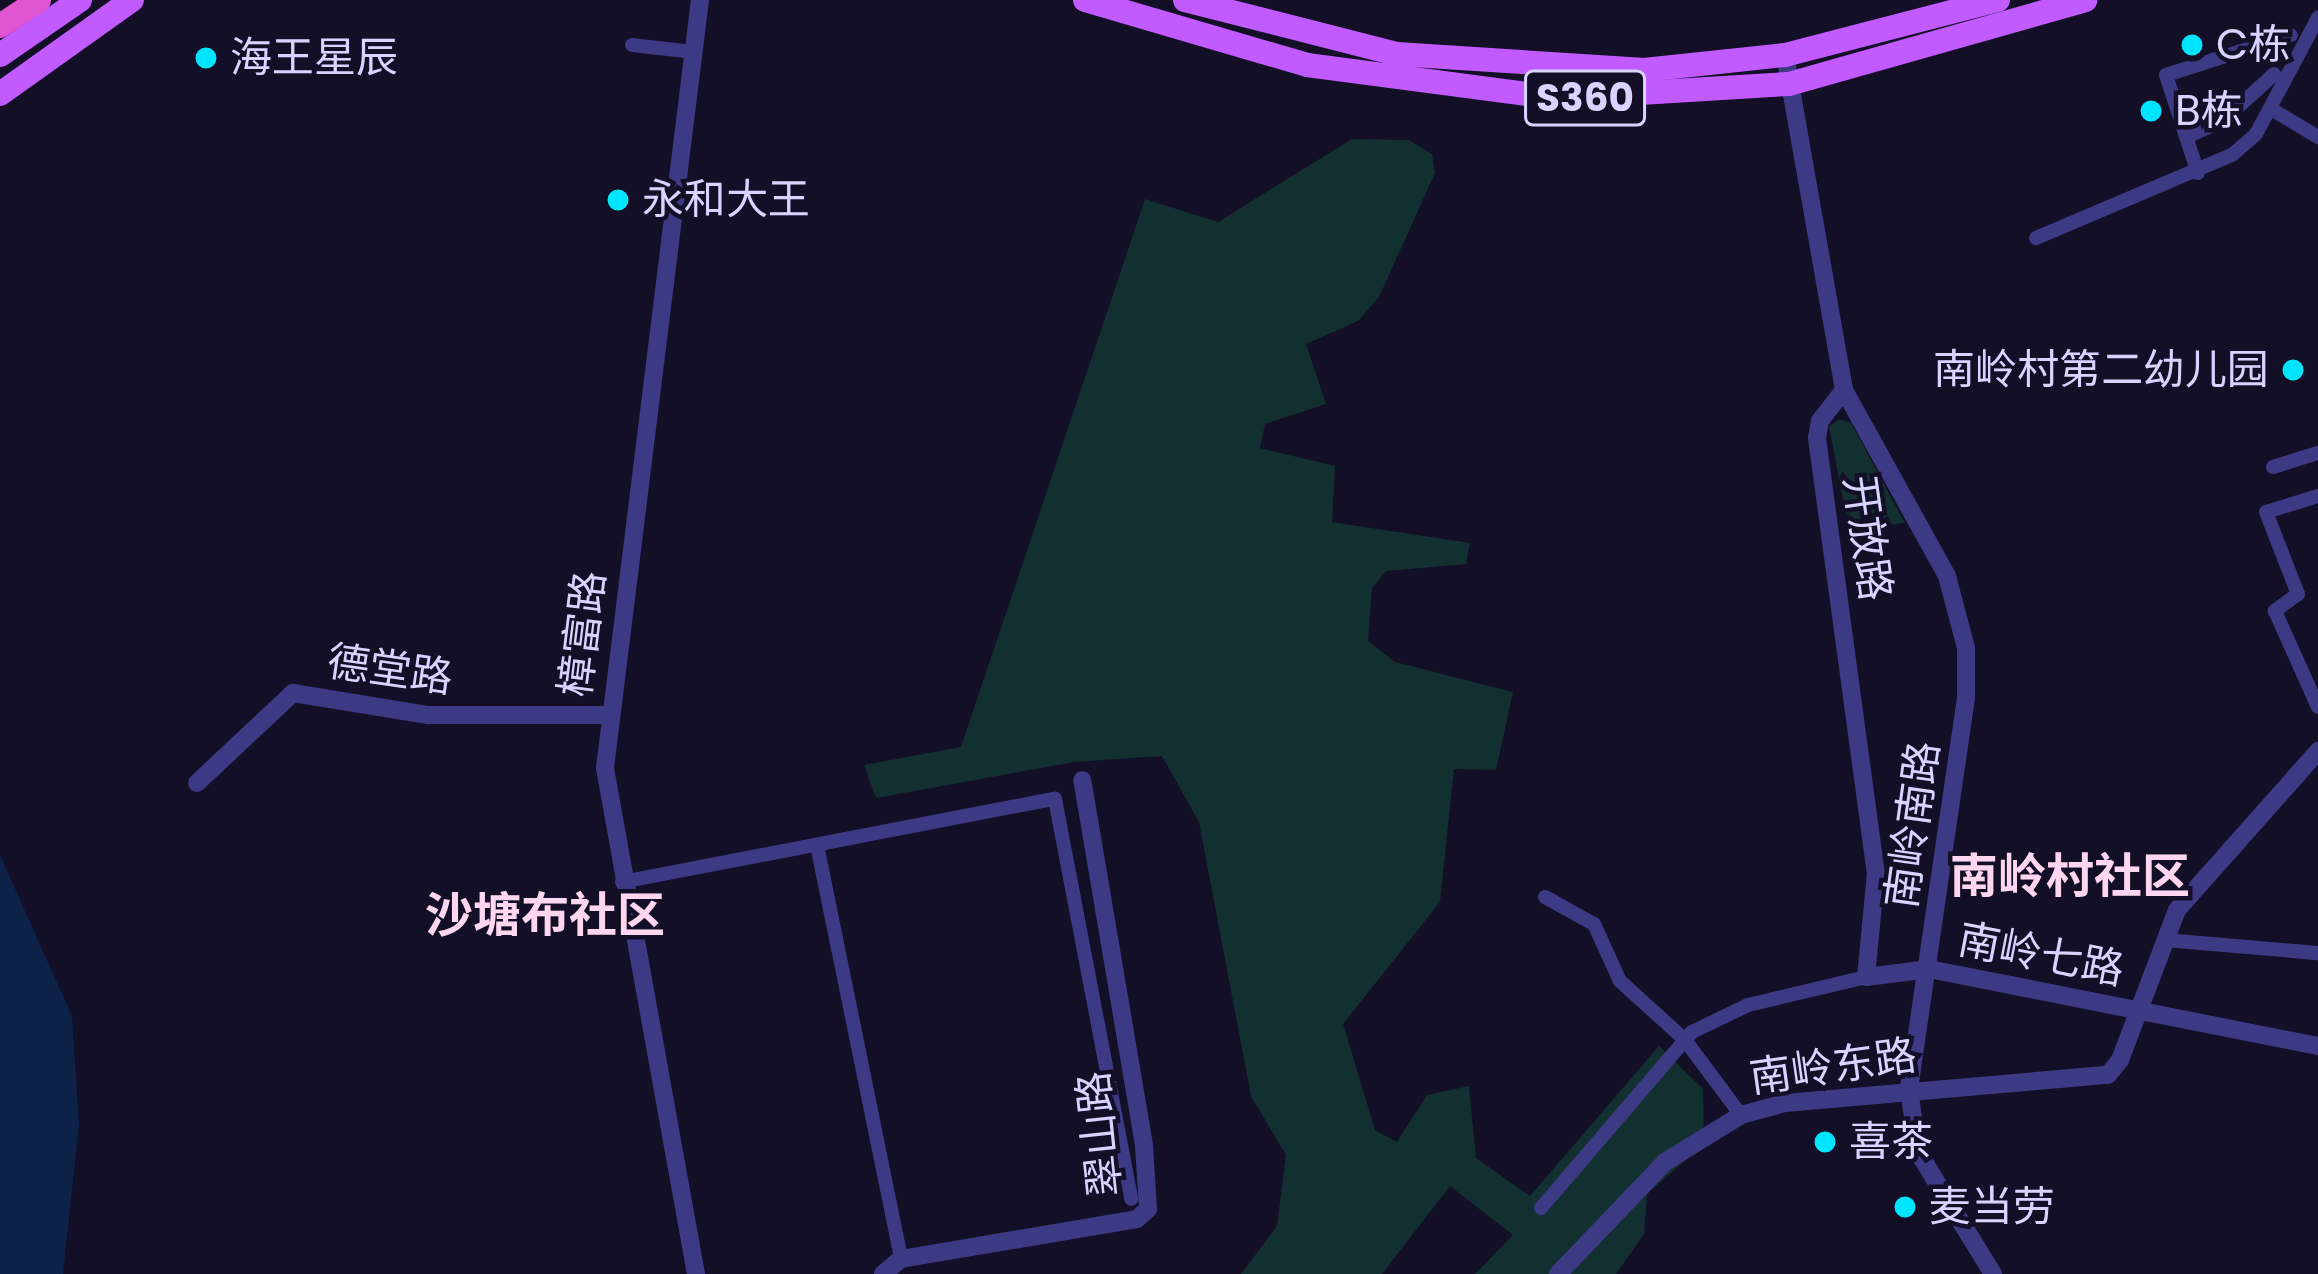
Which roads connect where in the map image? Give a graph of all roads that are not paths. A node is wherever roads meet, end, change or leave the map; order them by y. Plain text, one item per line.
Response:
1 (39, 0) edge
2 (80, 0) edge
3 (132, 0) edge
4 (700, 0) edge
5 (1085, 0) edge
6 (1185, 0) edge
7 (2084, 0) edge
8 (1983, 2) edge
9 (2318, 18) edge
10 (0, 26) edge
11 (2290, 35) dead end
12 (632, 45) dead end
13 (693, 52) junction
14 (0, 55) edge
15 (1785, 55) junction
16 (2274, 74) dead end
17 (1789, 84) junction
18 (2231, 93) dead end
19 (0, 94) edge
20 (2271, 109) junction
21 (2235, 110) junction
22 (2186, 137) junction
23 (2318, 137) edge
24 (2198, 173) junction
25 (2036, 238) dead end
26 (1844, 390) junction
27 (2318, 453) edge
28 (2273, 467) dead end
29 (2318, 496) edge
30 (2318, 707) edge
31 (609, 715) junction
32 (2318, 751) edge
33 (1082, 780) dead end
34 (197, 783) dead end
35 (818, 845) junction
36 (622, 882) junction
37 (1545, 897) dead end
38 (2165, 940) junction
39 (2318, 953) edge
40 (1929, 969) junction
41 (1866, 977) junction
42 (2138, 1011) junction
43 (1684, 1040) junction
44 (2318, 1046) edge
45 (1909, 1090) junction
46 (1741, 1115) junction
47 (1131, 1199) dead end
48 (1541, 1208) dead end
49 (902, 1259) junction
50 (696, 1274) edge
51 (883, 1274) edge
52 (1558, 1274) edge
53 (1993, 1274) edge

1 - 10 highway
2 - 14 main road
3 - 19 main road
4 - 13 street, 樟富路
5 - 17 main road, S360
6 - 15 main road, S360
7 - 17 main road, S360
8 - 15 main road, S360
9 - 20 street
11 - 22 street
12 - 13 street
13 - 31 street, 樟富路
15 - 17 street
16 - 21 street
17 - 26 street
18 - 21 street
20 - 23 street
20 - 24 street
21 - 22 street
22 - 24 street
24 - 25 street
26 - 40 street, 南岭南路
26 - 41 street, 开放路
27 - 28 street
29 - 30 street
31 - 34 street, 德堂路
31 - 36 street, 樟富路
32 - 38 street
33 - 49 street, 翠山路
35 - 36 street
35 - 47 street
35 - 49 street
36 - 50 street, 樟富路
37 - 43 street
38 - 39 street
38 - 42 street
40 - 41 street
40 - 42 street, 南岭七路
40 - 45 street, 南岭南路
41 - 43 street
42 - 44 street, 南岭七路
42 - 45 street, 南岭东路
43 - 46 street
43 - 48 street
45 - 46 street, 南岭东路
45 - 53 street, 南岭南路
46 - 52 street, 南岭东路
49 - 51 street, 翠山路

